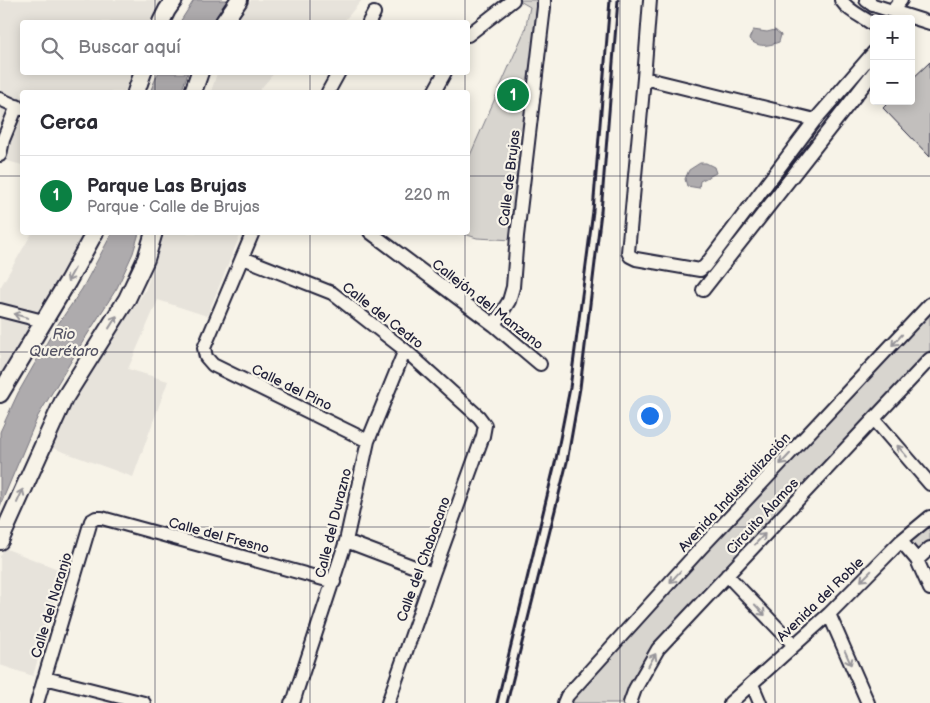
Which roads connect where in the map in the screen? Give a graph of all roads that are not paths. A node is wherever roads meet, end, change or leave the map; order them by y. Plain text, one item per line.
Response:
1 (174, 0) edge
2 (239, 0) edge
3 (513, 0) edge
4 (544, 0) edge
5 (650, 0) edge
6 (841, 0) edge
7 (866, 0) edge
8 (901, 0) edge
9 (892, 11) junction
10 (900, 15) edge
11 (162, 20) edge
12 (225, 20) edge
13 (915, 22) edge
14 (870, 23) edge
15 (930, 23) edge
16 (470, 34) edge
17 (870, 57) edge
18 (142, 75) edge
19 (199, 75) edge
20 (337, 75) edge
21 (442, 75) edge
22 (870, 77) edge
23 (644, 78) junction
24 (137, 90) edge
25 (194, 90) edge
26 (329, 90) edge
27 (435, 90) edge
28 (0, 99) edge
29 (20, 108) edge
30 (815, 120) junction
31 (0, 155) edge
32 (93, 235) edge
33 (153, 235) edge
34 (252, 235) edge
35 (374, 235) edge
36 (243, 258) junction
37 (703, 290) dead end
38 (930, 304) edge
39 (0, 310) edge
40 (43, 321) junction
41 (494, 325) junction
42 (405, 350) junction
43 (930, 359) edge
44 (540, 364) dead end
45 (0, 394) edge
46 (874, 419) junction
47 (485, 425) joint
48 (368, 441) junction
49 (930, 484) edge
50 (930, 517) edge
51 (96, 518) joint
52 (0, 541) edge
53 (346, 541) junction
54 (901, 541) junction
55 (930, 548) edge
56 (917, 560) junction
57 (433, 574) junction
58 (727, 575) junction
59 (334, 582) junction
60 (930, 588) edge
61 (828, 614) junction
62 (794, 645) junction
63 (45, 678) junction
64 (752, 684) junction
65 (37, 703) edge
66 (144, 703) edge
67 (291, 703) edge
68 (388, 703) edge
69 (564, 703) edge
70 (630, 703) edge
71 (730, 703) edge
72 (760, 703) edge
73 (868, 703) edge

1 - 11 main road
2 - 12 main road
3 - 16 street
4 - 41 street, Calle de Brujas
5 - 23 street
6 - 14 street
7 - 9 street
8 - 9 street
9 - 10 street
13 - 15 street
17 - 30 street
18 - 24 main road
19 - 25 main road
20 - 26 street
21 - 27 street
22 - 37 street
23 - 30 street
23 - 30 street
28 - 29 street
29 - 31 street
32 -> 40 main road
52 -> 33 main road
34 - 36 street
35 - 41 street, Callejón del Manzano
36 - 42 street, Calle del Cedro
36 - 48 street, Calle del Pino
38 -> 69 street, Avenida Industrialización
40 -> 39 street
40 - 45 main road
41 - 44 street, Callejón del Manzano
42 - 47 street, Calle del Cedro
42 - 48 street, Calle del Durazno
43 - 46 street, Circuito Álamos
49 -> 46 street
58 -> 46 street, Circuito Álamos
47 - 57 street, Calle del Chabacano
48 - 53 street, Calle del Durazno
50 - 54 street, Avenida del Roble
51 - 59 street, Calle del Fresno
51 - 63 street, Calle del Naranjo
53 - 57 street
53 - 59 street, Calle del Durazno
54 - 56 street
54 -> 61 street, Avenida del Roble
55 - 56 street
56 - 60 street
57 - 68 street, Calle del Chabacano
58 -> 62 street
70 -> 58 street, Circuito Álamos
59 - 67 street, Calle del Durazno
61 - 62 street, Avenida del Roble
61 -> 73 street
62 - 64 street, Avenida del Roble
63 - 65 street, Calle del Naranjo
63 - 66 street
64 - 71 street, Avenida del Roble
64 - 72 street

